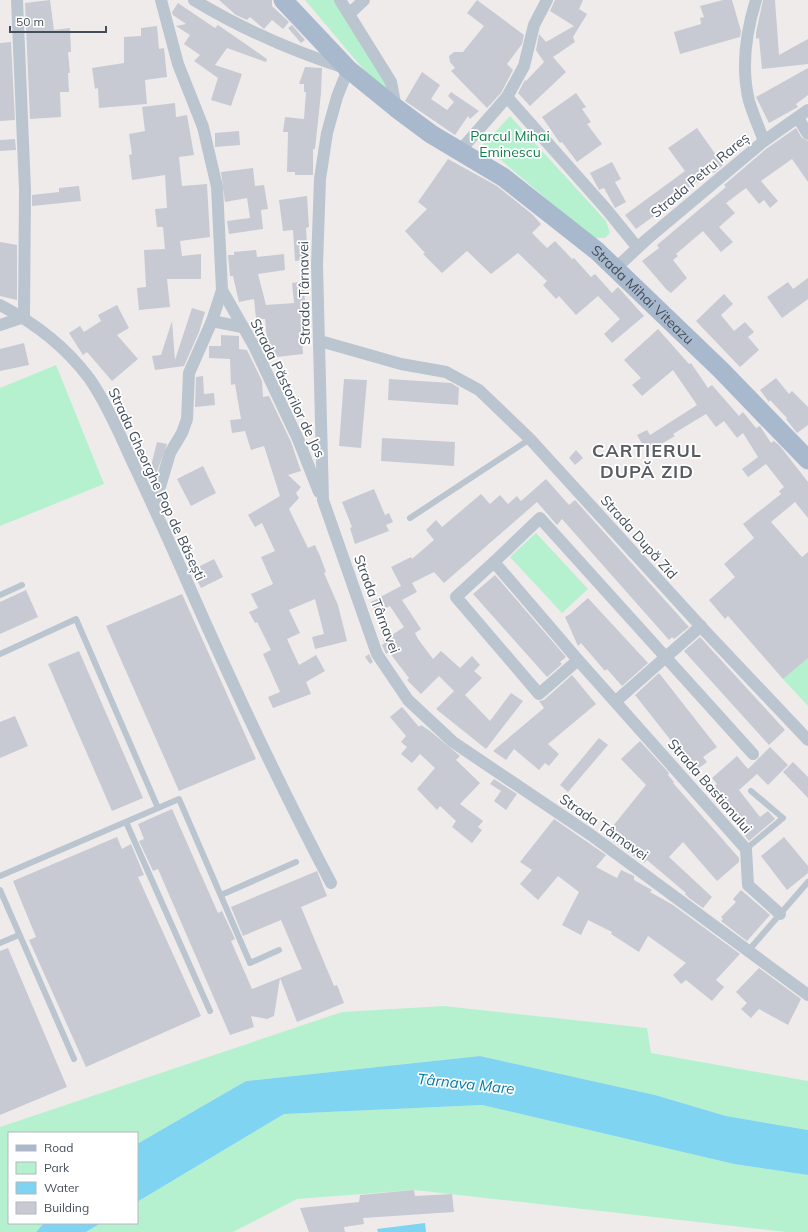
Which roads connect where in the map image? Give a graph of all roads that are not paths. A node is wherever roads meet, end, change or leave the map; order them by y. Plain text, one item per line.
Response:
1 (17, 0) edge
2 (161, 0) edge
3 (194, 0) edge
4 (283, 0) edge
5 (340, 0) edge
6 (364, 0) edge
7 (547, 0) edge
8 (756, 0) edge
9 (349, 14) junction
10 (348, 69) junction
11 (507, 97) junction
12 (396, 108) junction
13 (808, 110) edge
14 (798, 118) junction
15 (808, 134) edge
16 (764, 141) junction
17 (458, 152) junction
18 (637, 248) junction
19 (616, 268) junction
20 (222, 290) junction
21 (0, 305) edge
22 (24, 318) junction
23 (212, 321) junction
24 (0, 325) edge
25 (242, 327) junction
26 (320, 341) junction
27 (530, 439) junction
28 (808, 460) edge
29 (323, 500) junction
30 (154, 507) junction
31 (410, 518) dead end
32 (494, 562) junction
33 (22, 585) dead end
34 (0, 595) edge
35 (701, 626) junction
36 (0, 654) edge
37 (666, 657) junction
38 (578, 660) junction
39 (616, 702) junction
40 (808, 740) edge
41 (753, 754) dead end
42 (750, 791) dead end
43 (158, 808) junction
44 (126, 822) junction
45 (746, 849) junction
46 (296, 862) dead end
47 (0, 876) edge
48 (808, 882) edge
49 (331, 883) dead end
50 (0, 890) edge
51 (221, 895) junction
52 (780, 914) junction
53 (19, 935) junction
54 (0, 943) edge
55 (279, 950) dead end
56 (748, 951) junction
57 (808, 995) edge
58 (210, 1011) dead end
59 (74, 1059) dead end

1 - 22 street
2 - 20 street, Strada Păstorilor de Jos
3 - 10 street
4 - 10 main road, Strada Mihai Viteazu
5 - 9 street
6 - 9 street
7 - 11 street
8 - 16 street
9 - 12 street
10 - 12 main road, Strada Mihai Viteazu
10 - 26 street, Strada Târnavei
11 - 17 street
11 - 18 street
12 - 17 main road, Strada Mihai Viteazu
13 - 14 street, Strada Petru Rareș
14 - 15 street
14 - 16 street, Strada Petru Rareș
16 - 18 street, Strada Petru Rareș
17 - 19 main road, Strada Mihai Viteazu
18 - 19 street, Strada Petru Rareș
19 - 28 main road, Strada Mihai Viteazu
20 - 23 street, Strada Păstorilor de Jos
20 - 25 street, Strada Păstorilor de Jos
21 - 22 street, Strada Gheorghe Pop de Băsești
22 - 24 street
22 - 30 street, Strada Gheorghe Pop de Băsești
23 - 25 street
23 - 30 street, Strada Păstorilor de Jos
25 - 29 street, Strada Păstorilor de Jos
26 - 27 street, Strada După Zid
26 - 29 street, Strada Târnavei
27 - 31 lane
27 - 35 street, Strada După Zid
29 - 56 street, Strada Târnavei
30 - 49 street, Strada Gheorghe Pop de Băsești
32 - 37 street
32 - 38 street, Strada Bastionului
32 - 38 street
33 - 34 lane
35 - 37 street
35 - 40 street, Strada După Zid
36 - 43 lane
37 - 39 street
37 - 41 street
38 - 39 street, Strada Bastionului
39 - 45 street, Strada Bastionului
42 - 45 lane
43 - 44 lane
43 - 51 lane
44 - 47 lane
44 - 58 lane
45 - 52 street, Strada Bastionului
46 - 51 lane
48 - 52 lane
50 - 53 lane
51 - 55 lane
52 - 56 lane
53 - 54 lane
53 - 59 lane
56 - 57 street, Strada Târnavei

